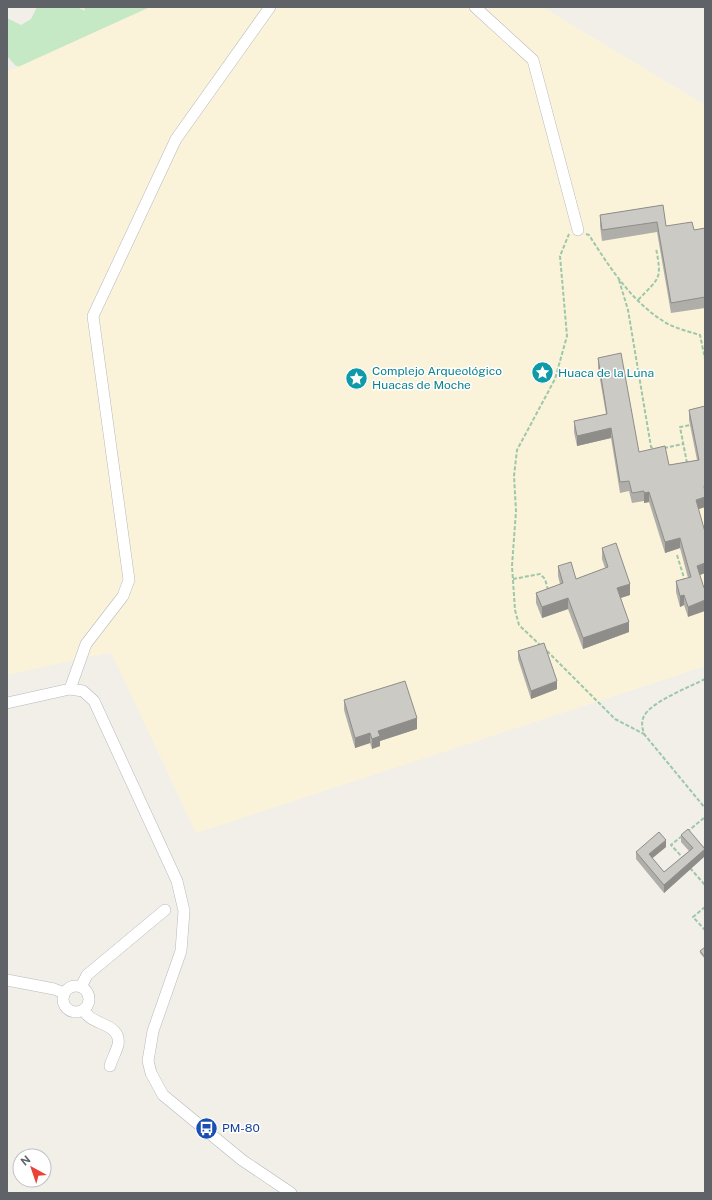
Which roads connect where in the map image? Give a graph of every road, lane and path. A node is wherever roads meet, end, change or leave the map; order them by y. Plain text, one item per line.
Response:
1 (270, 7) edge
2 (475, 7) edge
3 (578, 230) junction
4 (656, 248) dead end
5 (618, 277) junction
6 (638, 300) junction
7 (705, 359) edge
8 (693, 425) edge
9 (683, 444) junction
10 (687, 464) edge
11 (677, 555) dead end
12 (513, 579) junction
13 (686, 584) edge
14 (550, 596) edge
15 (705, 679) edge
16 (70, 689) junction
17 (7, 703) edge
18 (644, 734) junction
19 (705, 808) edge
20 (705, 817) edge
21 (705, 885) edge
22 (705, 907) edge
23 (165, 910) dead end
24 (705, 930) edge
25 (7, 980) edge
26 (80, 987) junction
27 (64, 993) junction
28 (84, 1010) junction
29 (110, 1066) dead end
30 (291, 1193) edge

1 - 16 street
2 - 3 street
3 - 5 path
3 - 12 path
4 - 6 path
5 - 6 path
5 - 9 path
6 - 7 path
8 - 9 path
9 - 10 path
11 - 13 path
12 - 14 path
12 - 18 path
15 - 18 path
16 - 17 street
16 - 30 street
18 - 19 path
20 - 21 path
22 - 24 path
23 - 26 street
25 - 27 street
26 - 27 street
26 - 28 street
27 - 28 street
28 - 29 street

